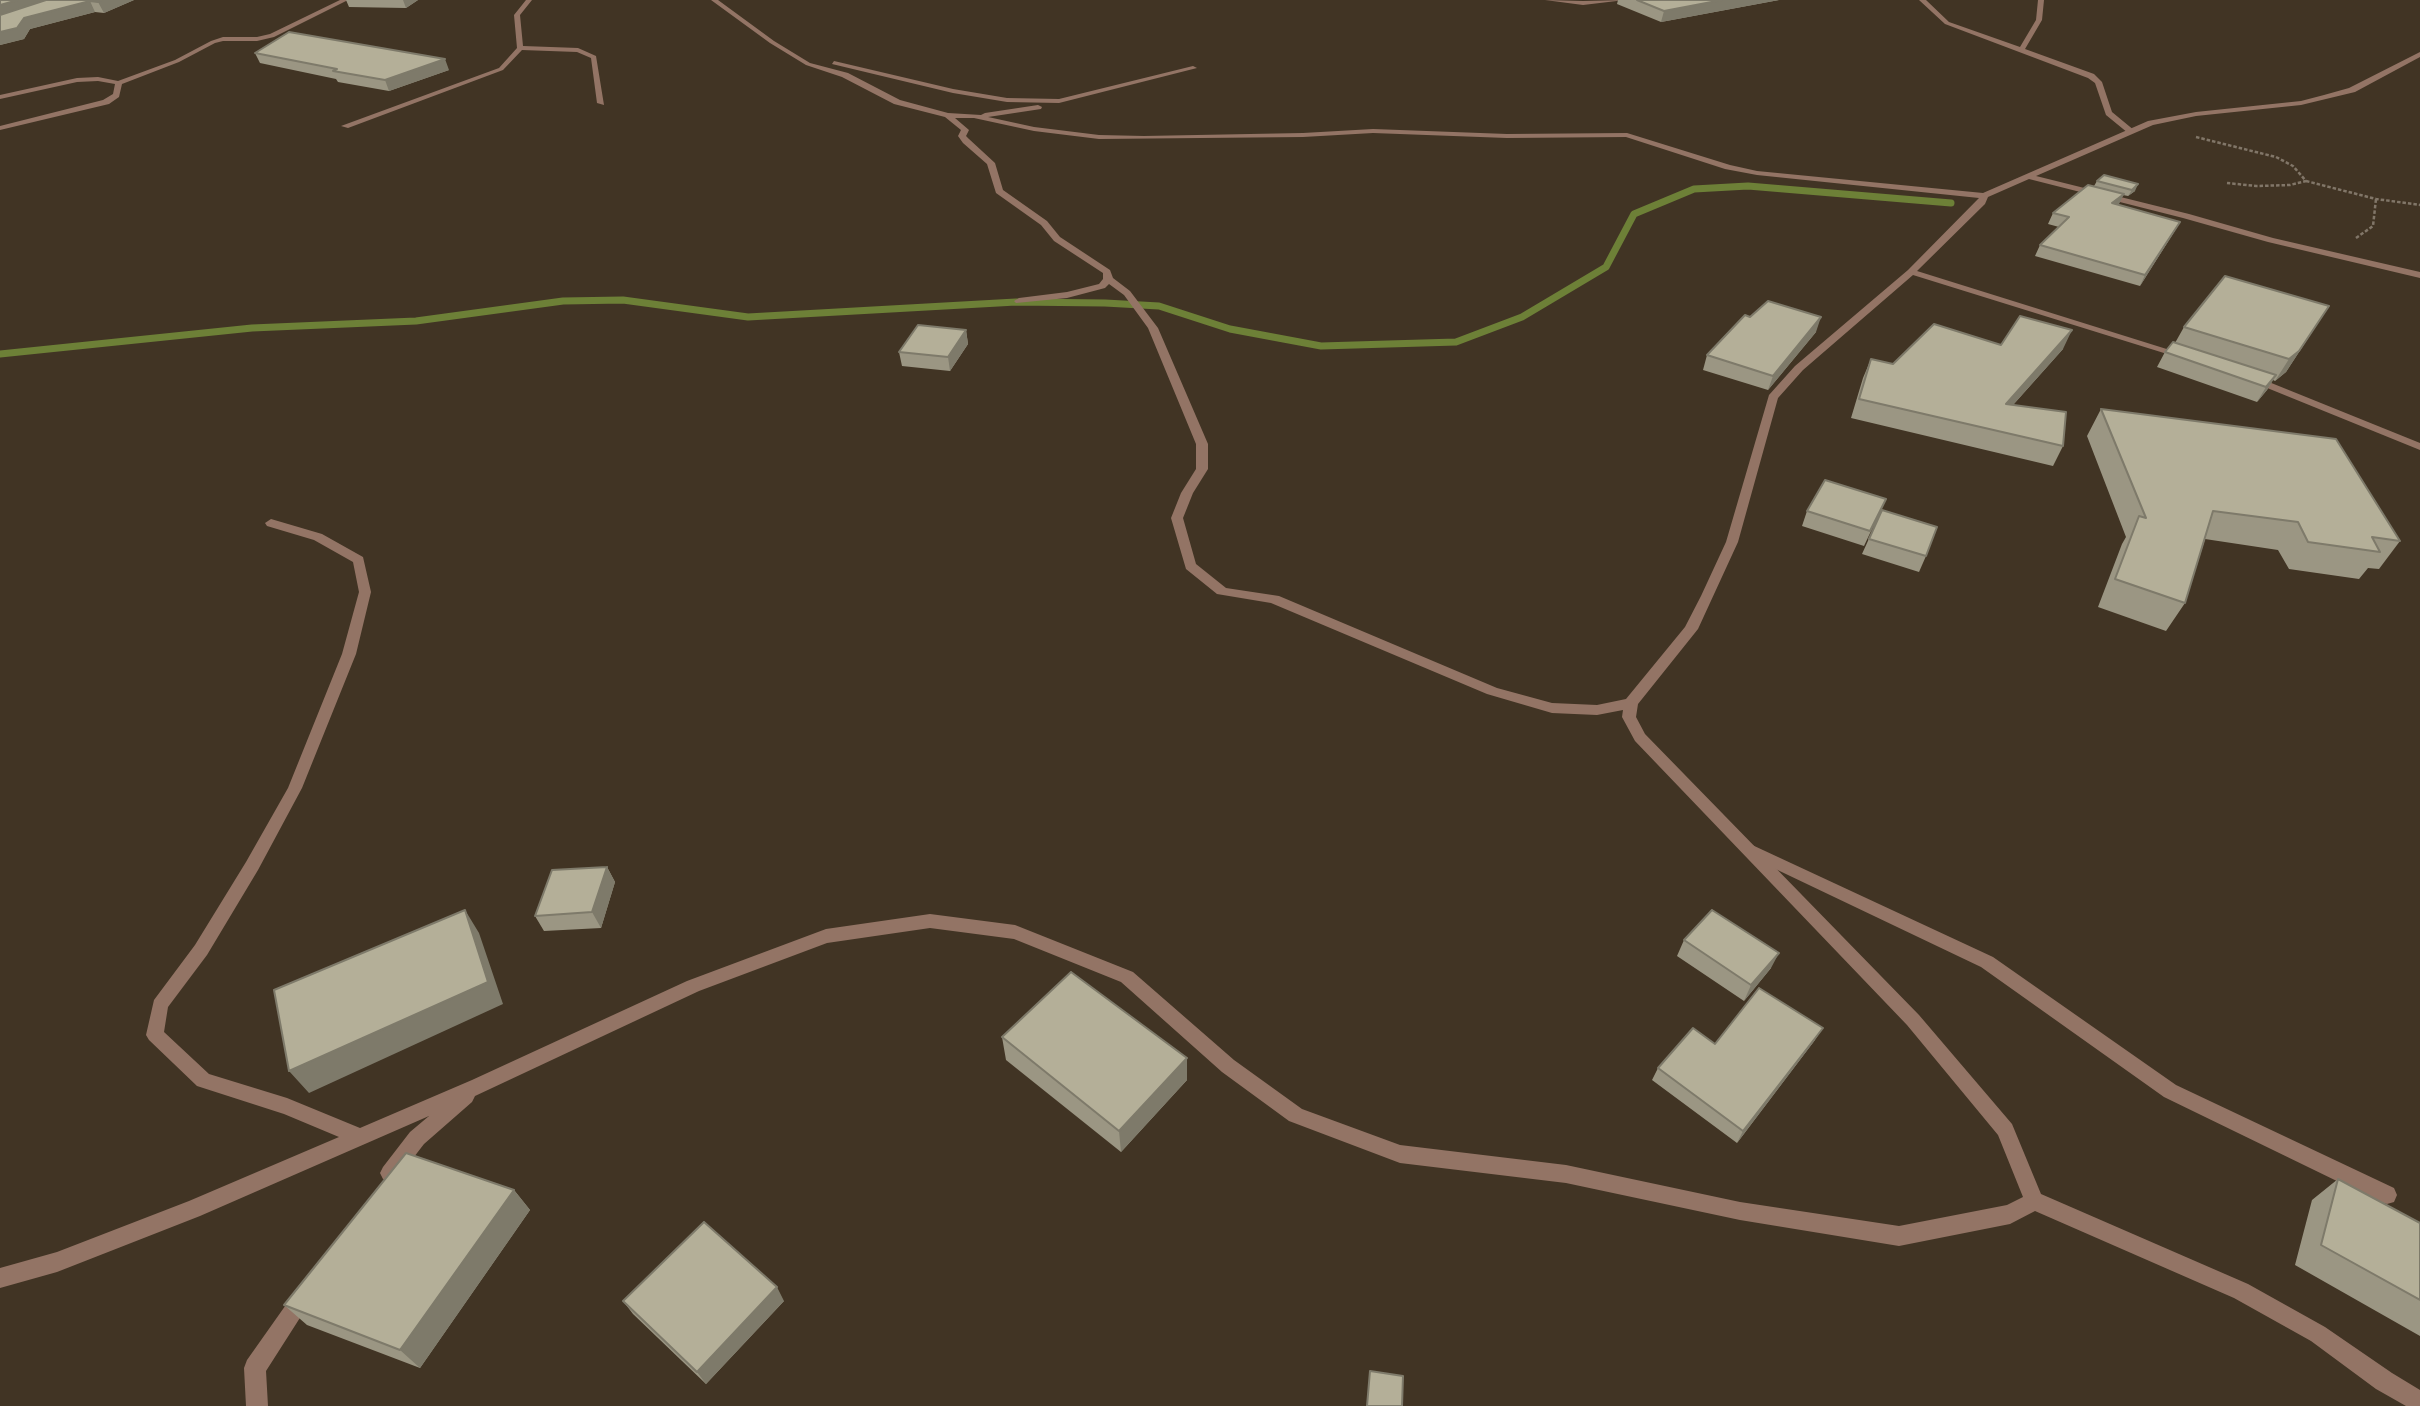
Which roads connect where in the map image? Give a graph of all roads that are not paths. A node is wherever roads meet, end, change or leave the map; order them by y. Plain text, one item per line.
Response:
1 (345, 0) edge
2 (529, 0) edge
3 (713, 0) edge
4 (1548, 0) edge
5 (1622, 0) edge
6 (1922, 0) edge
7 (2042, 0) edge
8 (520, 48) junction
9 (782, 48) junction
10 (2022, 49) junction
11 (2420, 54) edge
12 (1193, 68) dead end
13 (119, 83) junction
14 (0, 97) edge
15 (1059, 102) junction
16 (601, 103) dead end
17 (948, 115) junction
18 (974, 116) junction
19 (345, 126) dead end
20 (0, 128) edge
21 (2132, 131) junction
22 (2029, 177) junction
23 (1984, 196) junction
24 (1911, 272) junction
25 (2420, 275) edge
26 (1108, 279) junction
27 (1019, 301) dead end
28 (2190, 358) edge
29 (2248, 377) edge
30 (2420, 447) edge
31 (271, 523) dead end
32 (1631, 703) junction
33 (1746, 848) junction
34 (478, 1086) junction
35 (360, 1137) junction
36 (376, 1192) edge
37 (2387, 1195) dead end
38 (2034, 1201) junction
39 (0, 1278) edge
40 (314, 1281) edge
41 (2420, 1402) edge
42 (257, 1406) edge

1 - 13 street
2 - 8 street
3 - 9 street
4 - 5 street
6 - 10 street
7 - 10 street
8 - 16 street
8 - 19 street
9 - 15 street
9 - 17 street
10 - 21 street
11 - 21 street
12 - 15 street
13 - 14 street
13 - 20 street
15 - 18 street
17 - 18 street
17 - 26 street
18 - 23 street
21 - 22 street
22 - 23 street
22 - 25 street
23 - 24 street
24 - 28 street
24 - 32 street
26 - 27 street
26 - 32 street
29 - 30 street
31 - 35 street
32 - 33 street
33 - 37 street
33 - 38 street
34 - 35 street
34 - 36 street
34 - 38 street
35 - 39 street
38 - 41 street
40 - 42 street

